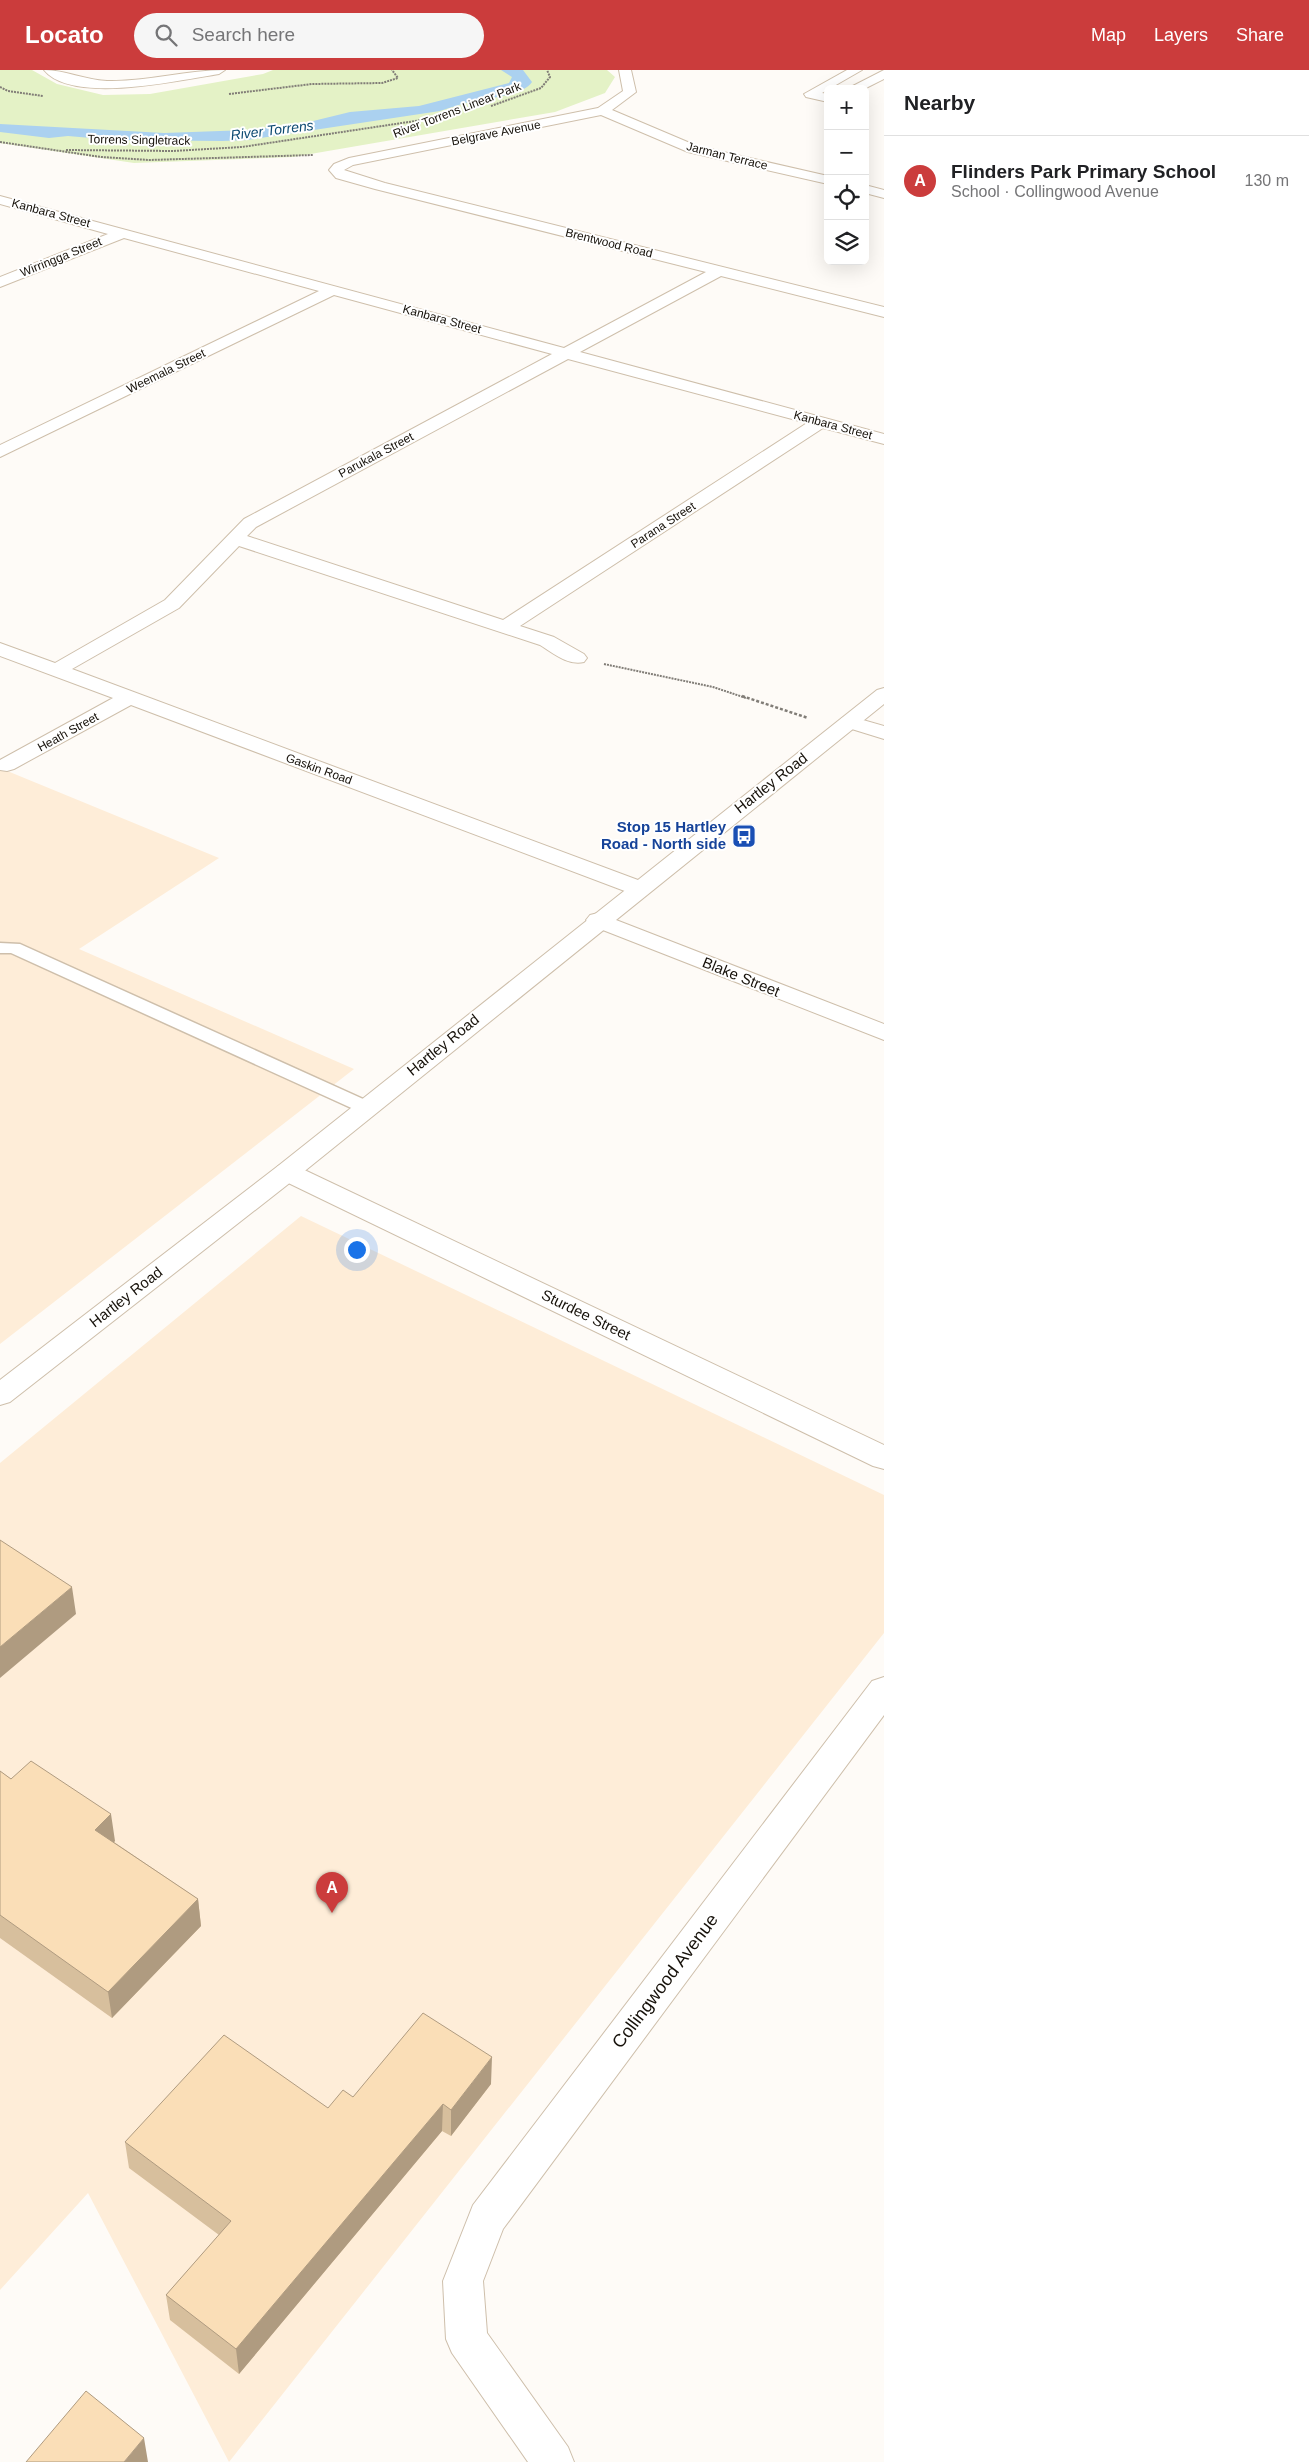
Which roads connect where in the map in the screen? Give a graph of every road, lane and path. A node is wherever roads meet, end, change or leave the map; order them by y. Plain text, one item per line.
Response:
1 (50, 70) edge
2 (219, 70) edge
3 (547, 70) edge
4 (625, 70) edge
5 (856, 70) edge
6 (884, 74) edge
7 (861, 85) edge
8 (824, 97) edge
9 (484, 108) dead end
10 (602, 111) junction
11 (424, 119) dead end
12 (0, 142) edge
13 (60, 150) junction
14 (315, 155) dead end
15 (336, 170) joint
16 (824, 179) edge
17 (869, 190) edge
18 (884, 194) edge
19 (0, 200) edge
20 (123, 233) junction
21 (719, 271) junction
22 (0, 282) edge
23 (333, 290) junction
24 (884, 312) edge
25 (566, 352) junction
26 (821, 422) junction
27 (884, 439) edge
28 (0, 452) edge
29 (234, 538) junction
30 (505, 627) junction
31 (0, 649) edge
32 (577, 658) joint
33 (56, 670) junction
34 (884, 694) edge
35 (128, 698) junction
36 (845, 725) junction
37 (884, 733) edge
38 (7, 765) dead end
39 (638, 888) junction
40 (598, 920) junction
41 (0, 948) edge
42 (884, 1033) edge
43 (365, 1108) junction
44 (287, 1172) junction
45 (0, 1395) edge
46 (884, 1458) edge
47 (884, 1690) edge
48 (553, 2462) edge

1 - 2 street
3 - 9 path, River Torrens Linear Park
4 - 10 street, Belgrave Avenue
5 - 8 street
6 - 7 street
10 - 15 street, Belgrave Avenue
10 - 16 street, Jarman Terrace
11 - 13 path, Torrens Singletrack
12 - 13 path
13 - 14 path
15 - 21 street, Brentwood Road
17 - 18 street
19 - 20 street, Kanbara Street
20 - 22 street, Wirringga Street
20 - 23 street, Kanbara Street
21 - 24 street, Brentwood Road
21 - 25 street, Parukala Street
23 - 25 street, Kanbara Street
23 - 28 street, Weemala Street
25 - 26 street, Kanbara Street
25 - 29 street, Parukala Street
26 - 27 street, Kanbara Street
26 - 30 street, Parana Street
29 - 30 street
29 - 33 street, Parukala Street
30 - 32 street
31 - 33 street, Gaskin Road
32 - 36 path
33 - 35 street, Gaskin Road
34 - 36 street, Hartley Road
35 - 38 street, Heath Street
35 - 39 street, Gaskin Road
36 - 37 street
36 - 39 street, Hartley Road
39 - 40 street, Hartley Road
40 - 42 street, Blake Street
40 - 43 street, Hartley Road
41 - 43 lane
43 - 44 street, Hartley Road
44 - 45 street, Hartley Road
44 - 46 street, Sturdee Street
47 - 48 street, Collingwood Avenue

